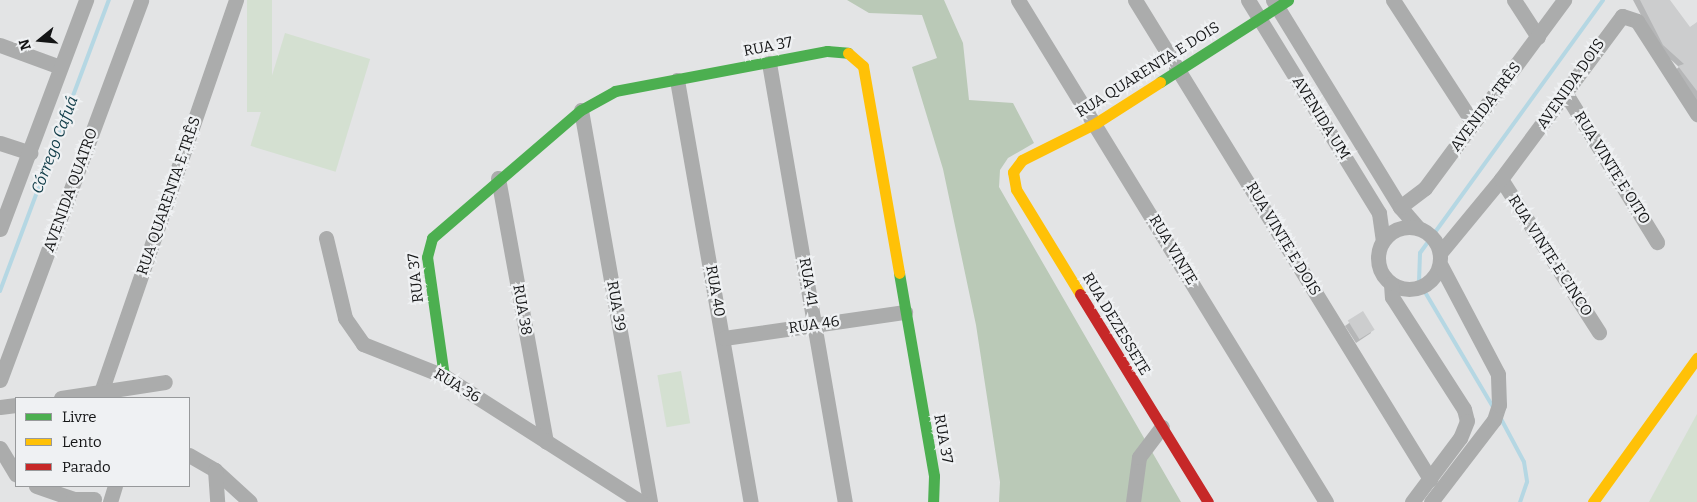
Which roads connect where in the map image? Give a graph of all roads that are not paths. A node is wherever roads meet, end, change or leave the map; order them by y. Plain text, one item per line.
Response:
1 (86, 0) edge
2 (141, 0) edge
3 (236, 0) edge
4 (1018, 0) edge
5 (1135, 0) edge
6 (1248, 0) edge
7 (1393, 0) edge
8 (1514, 0) edge
9 (1564, 0) edge
10 (1279, 2) edge
11 (1259, 17) junction
12 (1538, 37) junction
13 (0, 46) edge
14 (769, 63) junction
15 (60, 67) junction
16 (1179, 69) junction
17 (677, 80) junction
18 (1566, 94) junction
19 (581, 110) junction
20 (1697, 114) edge
21 (1096, 123) junction
22 (1473, 123) junction
23 (0, 143) edge
24 (30, 153) junction
25 (1022, 160) joint
26 (498, 178) junction
27 (1501, 179) junction
28 (1400, 206) junction
29 (1418, 228) junction
30 (0, 229) edge
31 (326, 238) dead end
32 (1383, 240) junction
33 (1658, 242) dead end
34 (1440, 260) junction
35 (1391, 284) junction
36 (904, 312) junction
37 (816, 324) junction
38 (1599, 332) dead end
39 (724, 338) junction
40 (7, 344) edge
41 (1697, 358) edge
42 (444, 376) junction
43 (0, 380) edge
44 (165, 382) dead end
45 (102, 392) junction
46 (68, 397) edge
47 (15, 405) edge
48 (0, 408) edge
49 (1162, 427) junction
50 (546, 442) junction
51 (0, 448) edge
52 (190, 456) edge
53 (215, 470) junction
54 (15, 473) edge
55 (1430, 479) junction
56 (116, 487) edge
57 (60, 488) edge
58 (94, 496) edge
59 (935, 499) edge
60 (110, 502) edge
61 (217, 502) edge
62 (250, 502) edge
63 (641, 502) edge
64 (650, 502) edge
65 (751, 502) edge
66 (845, 502) edge
67 (1133, 502) edge
68 (1208, 502) edge
69 (1326, 502) edge
70 (1412, 502) edge
71 (1431, 502) edge
72 (1593, 502) edge

1 - 15 street
2 - 40 street, AVENIDA QUATRO
3 - 45 street, RUA QUARENTA E TRÊS
4 - 21 street, RUA VINTE
5 - 16 street, RUA VINTE E DOIS
6 - 11 street, AVENIDA UM
7 - 22 street
8 - 12 street
9 - 12 street, AVENIDA TRÊS
10 - 11 street, RUA QUARENTA E DOIS
10 - 28 street, AVENIDA UM
11 - 16 street, RUA QUARENTA E DOIS
11 - 32 street, AVENIDA UM
12 - 22 street, AVENIDA TRÊS
13 - 15 street
14 - 17 street, RUA 37
14 - 36 street, RUA 37
14 - 37 street, RUA 41
15 - 24 street
16 - 21 street, RUA QUARENTA E DOIS
16 - 55 street, RUA VINTE E DOIS
17 - 19 street, RUA 37
17 - 39 street, RUA 40
18 - 20 street, AVENIDA DOIS
18 - 27 street, AVENIDA DOIS
18 - 33 street, RUA VINTE E OITO
19 - 26 street, RUA 37
19 - 64 street, RUA 39
21 - 25 street, RUA QUARENTA E DOIS
21 - 69 street, RUA VINTE
22 - 28 street, AVENIDA TRÊS
23 - 24 street
24 - 30 street
25 - 49 street, RUA DEZESSETE
26 - 42 street, RUA 37
26 - 50 street, RUA 38
27 - 34 street, AVENIDA DOIS
27 - 38 street, RUA VINTE E CINCO
28 - 29 street, AVENIDA UM
29 - 32 street
29 - 34 street
31 - 42 street, RUA 36
32 - 35 street
34 - 35 street
34 - 71 street
35 - 55 street
36 - 37 street, RUA 46
36 - 59 street, RUA 37
37 - 39 street, RUA 46
37 - 66 street, RUA 41
39 - 65 street, RUA 40
40 - 43 street, AVENIDA QUATRO
41 - 72 street
42 - 50 street, RUA 36
44 - 45 street
45 - 46 street
47 - 48 street
49 - 67 street
49 - 68 street, RUA DEZESSETE
50 - 63 street, RUA 36
51 - 54 street
52 - 53 street
53 - 61 street
53 - 62 street
55 - 70 street
56 - 60 street
57 - 58 street

